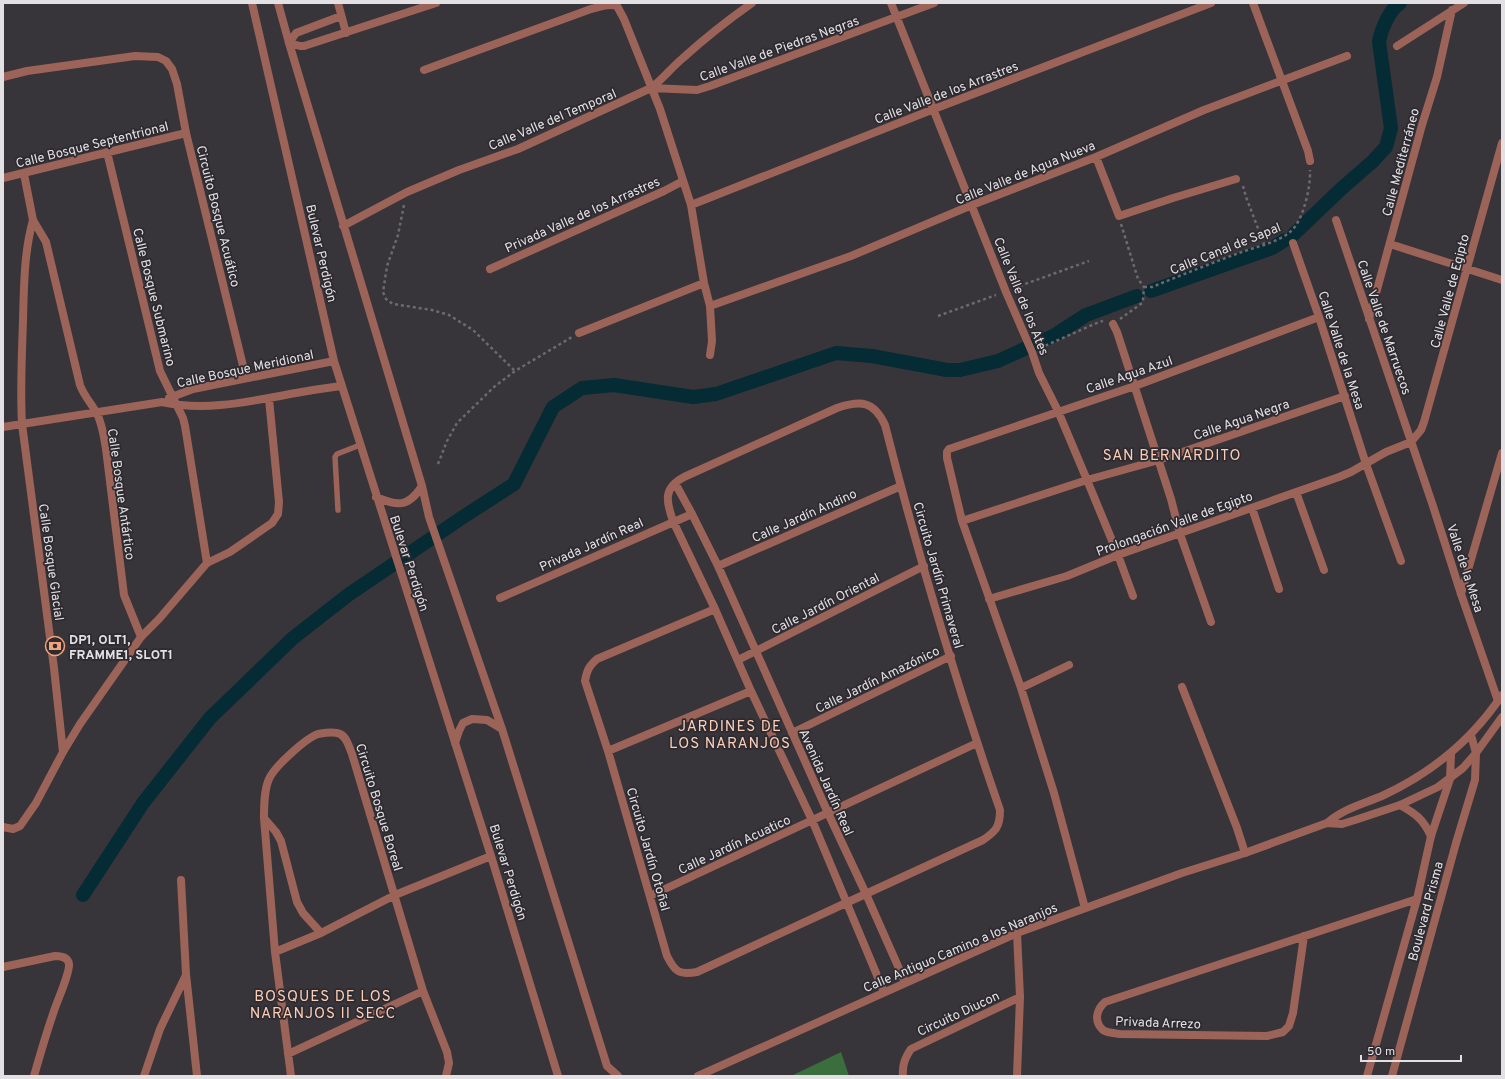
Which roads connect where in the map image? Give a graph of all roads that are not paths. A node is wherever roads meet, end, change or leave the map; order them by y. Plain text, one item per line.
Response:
1 (252, 3) edge
2 (278, 3) edge
3 (338, 3) edge
4 (436, 3) edge
5 (752, 3) edge
6 (891, 3) edge
7 (934, 3) edge
8 (1211, 3) edge
9 (1253, 3) edge
10 (1464, 3) edge
11 (1452, 10) junction
12 (341, 16) junction
13 (897, 18) junction
14 (346, 33) junction
15 (289, 43) junction
16 (1397, 46) dead end
17 (1347, 56) dead end
18 (424, 70) dead end
19 (3, 77) edge
20 (1282, 80) junction
21 (652, 88) junction
22 (934, 109) junction
23 (186, 133) junction
24 (1502, 143) edge
25 (107, 152) junction
26 (1096, 158) junction
27 (1310, 161) road end
28 (24, 174) junction
29 (3, 178) edge
30 (1236, 179) road end
31 (683, 181) junction
32 (691, 205) junction
33 (972, 206) junction
34 (33, 220) junction
35 (1336, 220) dead end
36 (343, 226) junction
37 (1293, 243) dead end
38 (1390, 244) junction
39 (490, 268) dead end
40 (1467, 269) junction
41 (1502, 280) edge
42 (704, 283) junction
43 (710, 306) junction
44 (1319, 317) junction
45 (1369, 320) junction
46 (1113, 324) road end
47 (579, 333) road end
48 (710, 355) dead end
49 (334, 361) junction
50 (246, 378) junction
51 (341, 386) junction
52 (1135, 386) junction
53 (172, 396) junction
54 (1345, 396) junction
55 (268, 399) junction
56 (162, 402) junction
57 (177, 405) junction
58 (1058, 412) junction
59 (97, 413) junction
60 (22, 424) junction
61 (3, 427) edge
62 (1411, 442) junction
63 (360, 445) junction
64 (1502, 453) edge
65 (1159, 460) junction
66 (1366, 464) junction
67 (1087, 480) junction
68 (675, 483) junction
69 (422, 486) junction
70 (901, 486) junction
71 (1296, 492) junction
72 (376, 497) junction
73 (1252, 508) junction
74 (338, 510) dead end
75 (692, 514) junction
76 (673, 521) junction
77 (962, 521) junction
78 (1180, 534) junction
79 (1118, 555) junction
80 (1401, 561) dead end
81 (207, 563) junction
82 (718, 566) junction
83 (924, 566) junction
84 (1324, 570) dead end
85 (1280, 589) dead end
86 (1461, 594) junction
87 (1133, 596) dead end
88 (500, 598) dead end
89 (989, 599) junction
90 (715, 609) junction
91 (1211, 622) dead end
92 (141, 637) junction
93 (755, 652) junction
94 (951, 656) junction
95 (738, 660) junction
96 (1069, 666) dead end
97 (1182, 687) dead end
98 (1021, 688) junction
99 (751, 691) junction
100 (1500, 698) edge
101 (1502, 717) edge
102 (502, 729) junction
103 (792, 733) junction
104 (1471, 735) junction
105 (455, 743) junction
106 (977, 743) junction
107 (608, 751) junction
108 (63, 752) junction
109 (1476, 752) junction
110 (1451, 754) junction
111 (1450, 779) junction
112 (1400, 804) junction
113 (828, 814) junction
114 (264, 818) junction
115 (812, 820) junction
116 (1327, 823) junction
117 (3, 827) edge
118 (1431, 836) junction
119 (1245, 853) junction
120 (492, 856) junction
121 (181, 880) dead end
122 (866, 894) junction
123 (395, 895) junction
124 (650, 896) junction
125 (1417, 898) junction
126 (846, 903) junction
127 (1085, 908) junction
128 (321, 933) junction
129 (1017, 933) junction
130 (1304, 936) junction
131 (275, 952) junction
132 (3, 967) edge
133 (186, 974) junction
134 (905, 982) junction
135 (423, 991) junction
136 (884, 992) junction
137 (1020, 997) junction
138 (288, 1054) junction
139 (607, 1066) junction
140 (34, 1076) edge
141 (144, 1076) edge
142 (197, 1076) edge
143 (291, 1076) edge
144 (446, 1076) edge
145 (558, 1076) edge
146 (609, 1076) edge
147 (618, 1076) edge
148 (698, 1076) edge
149 (903, 1076) edge
150 (1017, 1076) edge
151 (1367, 1076) edge
152 (1392, 1076) edge

1 - 49 street, Bulevar Perdigón
2 - 15 street
3 - 12 street
4 - 14 street
5 - 21 street, Calle Valle del Temporal
6 - 13 street, Calle Valle de los Ates
7 - 13 street, Calle Valle de Piedras Negras
8 - 22 street, Calle Valle de los Arrastres
9 - 20 street
10 - 11 street
11 - 16 street
11 - 38 street, Calle Mediterráneo
12 - 14 street
12 - 15 street
13 - 21 street, Calle Valle de Piedras Negras
13 - 22 street, Calle Valle de los Ates
14 - 15 street
15 - 36 street
17 - 20 street, Calle Valle de Agua Nueva
18 - 21 street
19 - 23 street, Circuito Bosque Acuático
20 - 26 street, Calle Valle de Agua Nueva
20 - 27 street
21 - 31 street
21 - 36 street, Calle Valle del Temporal
22 - 32 street, Calle Valle de los Arrastres
22 - 33 street, Calle Valle de los Ates
23 - 25 street, Calle Bosque Septentrional
23 - 50 street, Circuito Bosque Acuático
24 - 40 street, Calle Valle de Egipto
25 - 28 street, Calle Bosque Septentrional
25 - 53 street, Calle Bosque Submarino
26 - 30 street
26 - 33 street, Calle Valle de Agua Nueva
28 - 29 street, Calle Bosque Septentrional
28 - 34 street, Calle Bosque Antártico
31 - 32 street
31 - 39 street, Privada Valle de los Arrastres
32 - 42 street
33 - 43 street, Calle Valle de Agua Nueva
33 - 58 street, Calle Valle de los Ates
34 - 59 street, Calle Bosque Antártico
34 - 60 street, Calle Bosque Antártico
35 - 45 street, Calle Valle de Marruecos
36 - 69 street
37 - 44 street, Calle Valle de la Mesa
38 - 40 street
38 - 45 street, Calle Mediterráneo
40 - 41 street
40 - 62 street, Calle Valle de Egipto
42 - 43 street
42 - 47 street
43 - 48 street
44 - 52 street, Calle Agua Azul
44 - 54 street, Calle Valle de la Mesa
45 - 62 street, Calle Valle de Marruecos
46 - 52 street
49 - 50 street, Calle Bosque Meridional
49 - 51 street, Bulevar Perdigón
50 - 53 street, Calle Bosque Meridional
51 - 55 street, Calle Bosque Meridional
51 - 63 street, Bulevar Perdigón
52 - 58 street, Calle Agua Azul
52 - 65 street
53 - 56 street, Calle Bosque Meridional
53 - 57 street, Calle Bosque Submarino
54 - 65 street, Calle Agua Negra
54 - 66 street, Calle Valle de la Mesa
55 - 57 street, Calle Bosque Meridional
55 - 81 street
56 - 57 street, Calle Bosque Meridional
56 - 59 street, Calle Bosque Meridional
57 - 81 street, Calle Bosque Submarino
58 - 67 street, Calle Valle de los Ates
58 - 77 street, Calle Agua Azul
59 - 60 street, Calle Bosque Meridional
59 - 92 street, Calle Bosque Antártico
60 - 61 street, Calle Bosque Meridional
60 - 108 street, Calle Bosque Glacial
62 - 66 street, Prolongación Valle de Egipto
62 - 86 street, Valle de la Mesa
63 - 72 street, Bulevar Perdigón
63 - 74 lane
64 - 86 street
65 - 67 street, Calle Agua Negra
65 - 78 street
66 - 71 street, Prolongación Valle de Egipto
66 - 80 street, Calle Valle de la Mesa
67 - 77 street, Calle Agua Negra
67 - 79 street, Calle Valle de los Ates
68 - 70 street, Circuito Jardín Primaveral
68 - 75 street, Avenida Jardín Real
68 - 76 street, Circuito Jardín Primaveral
69 - 72 street
69 - 102 street
70 - 82 street, Calle Jardín Andino
70 - 83 street, Circuito Jardín Primaveral
71 - 73 street, Prolongación Valle de Egipto
71 - 84 street
72 - 105 street, Bulevar Perdigón
73 - 78 street, Prolongación Valle de Egipto
73 - 85 street
75 - 76 street, Privada Jardín Real
75 - 82 street, Avenida Jardín Real
76 - 88 street, Privada Jardín Real
76 - 90 street
77 - 89 street
78 - 79 street, Prolongación Valle de Egipto
78 - 91 street
79 - 87 street, Calle Valle de los Ates
79 - 89 street, Prolongación Valle de Egipto
81 - 92 street
82 - 93 street, Avenida Jardín Real
83 - 93 street, Calle Jardín Oriental
83 - 94 street, Circuito Jardín Primaveral
86 - 100 street, Valle de la Mesa
89 - 98 street
90 - 95 street
90 - 107 street, Circuito Jardín Otoñal
92 - 108 street
93 - 95 street, Calle Jardín Oriental
93 - 103 street, Avenida Jardín Real
94 - 103 street, Calle Jardín Amazónico
94 - 106 street, Circuito Jardín Primaveral
95 - 99 street
96 - 98 street
97 - 119 street
98 - 127 street
99 - 107 street
99 - 115 street
100 - 104 street
101 - 109 street
102 - 105 street
102 - 139 street
103 - 113 street, Avenida Jardín Real
104 - 109 street, Boulevard Prisma
104 - 110 street, Calle Antiguo Camino a los Naranjos
105 - 120 street, Bulevar Perdigón
106 - 113 street, Calle Jardín Acuatico
106 - 122 street, Circuito Jardín Primaveral
107 - 124 street, Circuito Jardín Otoñal
108 - 117 street
109 - 111 street, Calle Antiguo Camino a los Naranjos
109 - 152 street, Boulevard Prisma
110 - 111 street, Boulevard Prisma
110 - 116 street, Calle Antiguo Camino a los Naranjos
111 - 112 street, Calle Antiguo Camino a los Naranjos
111 - 118 street, Boulevard Prisma
112 - 116 street, Calle Antiguo Camino a los Naranjos
112 - 118 street
113 - 115 street, Calle Jardín Acuatico
113 - 122 street, Avenida Jardín Real
114 - 123 street, Circuito Bosque Boreal
114 - 128 street
114 - 131 street, Circuito Bosque Boreal
115 - 124 street, Calle Jardín Acuatico
115 - 126 street
116 - 119 street, Calle Antiguo Camino a los Naranjos
118 - 125 street, Boulevard Prisma
119 - 127 street, Calle Antiguo Camino a los Naranjos
120 - 123 street
120 - 145 street, Bulevar Perdigón
121 - 133 street
122 - 126 street, Circuito Jardín Otoñal
122 - 134 street, Avenida Jardín Real
123 - 128 street
123 - 135 street, Circuito Bosque Boreal
124 - 126 street, Circuito Jardín Otoñal
125 - 130 street, Privada Arrezo
125 - 151 street, Boulevard Prisma
126 - 136 street
127 - 129 street, Calle Antiguo Camino a los Naranjos
128 - 131 street
129 - 134 street, Calle Antiguo Camino a los Naranjos
129 - 137 street
130 - 130 street, Privada Arrezo
131 - 138 street, Circuito Bosque Boreal
132 - 140 street
133 - 141 street
133 - 142 street
134 - 136 street, Calle Antiguo Camino a los Naranjos
135 - 138 street
135 - 144 street, Circuito Bosque Boreal
136 - 148 street, Calle Antiguo Camino a los Naranjos
137 - 149 street, Circuito Diucon
137 - 150 street
138 - 143 street, Circuito Bosque Boreal
139 - 146 street
139 - 147 street

